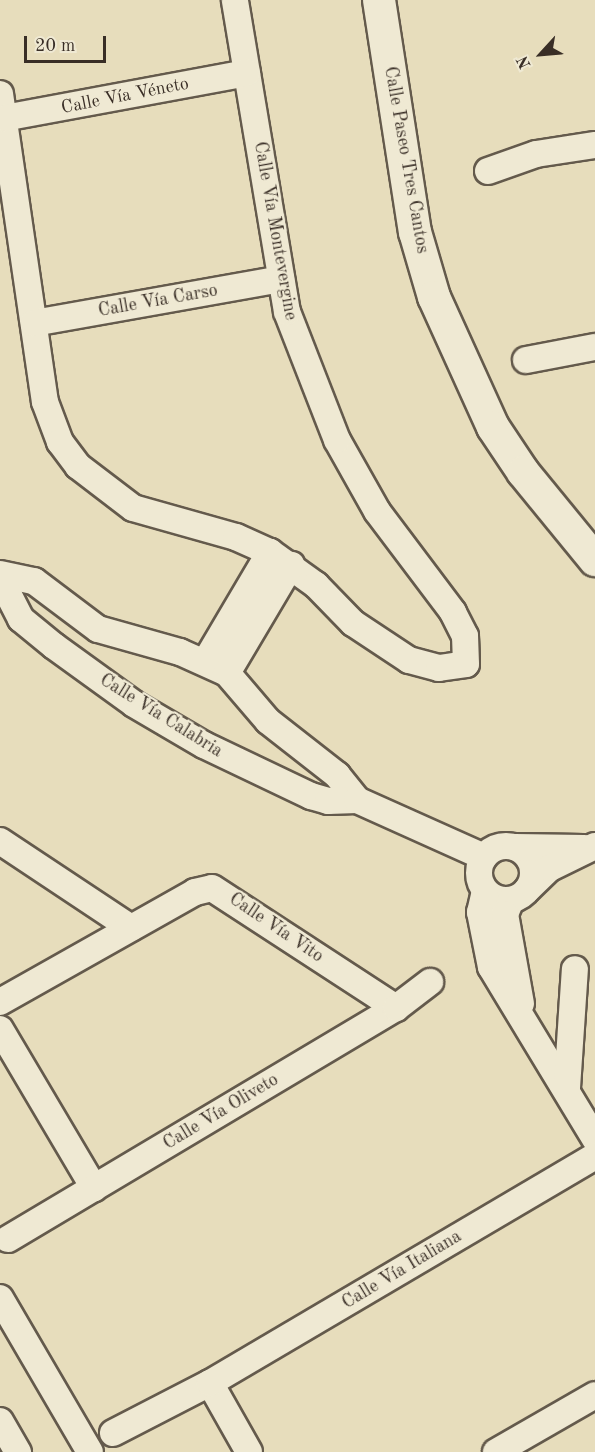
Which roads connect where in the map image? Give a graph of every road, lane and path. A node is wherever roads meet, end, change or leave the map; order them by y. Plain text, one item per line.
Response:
1 (235, 0) edge
2 (379, 0) edge
3 (247, 73) junction
4 (2, 106) edge
5 (595, 145) edge
6 (488, 171) dead end
7 (282, 279) junction
8 (34, 323) junction
9 (595, 347) edge
10 (526, 360) dead end
11 (270, 552) junction
12 (595, 560) edge
13 (291, 565) junction
14 (0, 576) edge
15 (75, 615) junction
16 (54, 646) junction
17 (216, 667) junction
18 (357, 800) junction
19 (0, 841) edge
20 (515, 847) junction
21 (591, 847) edge
22 (484, 857) junction
23 (485, 891) junction
24 (519, 895) junction
25 (131, 928) junction
26 (575, 969) dead end
27 (430, 982) dead end
28 (0, 1002) edge
29 (396, 1008) junction
30 (523, 1013) junction
31 (0, 1029) edge
32 (567, 1088) junction
33 (595, 1139) edge
34 (595, 1156) edge
35 (94, 1188) junction
36 (8, 1239) dead end
37 (0, 1298) edge
38 (210, 1383) junction
39 (595, 1395) edge
40 (0, 1421) edge
41 (113, 1433) dead end
42 (18, 1452) edge
43 (90, 1452) edge
44 (249, 1452) edge
45 (496, 1452) edge

1 - 3 street, Calle Vía Montevergine
2 - 12 street, Calle Paseo Tres Cantos
3 - 4 street, Calle Vía Véneto
3 - 7 street, Calle Vía Montevergine
4 - 8 street, Calle Vía Montevergine
5 - 6 street
7 - 8 street, Calle Vía Carso
7 - 13 street, Calle Vía Montevergine
8 - 11 street, Calle Vía Montevergine
9 - 10 street
11 - 13 street, Calle Vía Montevergine
11 - 17 street
13 - 17 street
14 - 15 street, Calle Vía Calabria
14 - 16 street, Calle Vía Calabria
15 - 16 street
15 - 17 street, Calle Vía Calabria
16 - 18 street, Calle Vía Calabria
17 - 18 street, Calle Vía Calabria
18 - 22 street, Calle Vía Calabria
19 - 25 street
20 - 21 street
20 - 22 street
20 - 24 street
21 - 24 street
22 - 23 street
23 - 24 street
23 - 30 street
24 - 30 street
25 - 28 street
25 - 29 street, Calle Vía Vito
26 - 32 street
27 - 29 street, Calle Vía Oliveto
29 - 35 street, Calle Vía Oliveto
30 - 32 street
31 - 35 street
32 - 33 street
34 - 38 street, Calle Vía Italiana
35 - 36 street, Calle Vía Oliveto
37 - 43 street
38 - 41 street, Calle Vía Italiana
38 - 44 street
39 - 45 street
40 - 42 street

